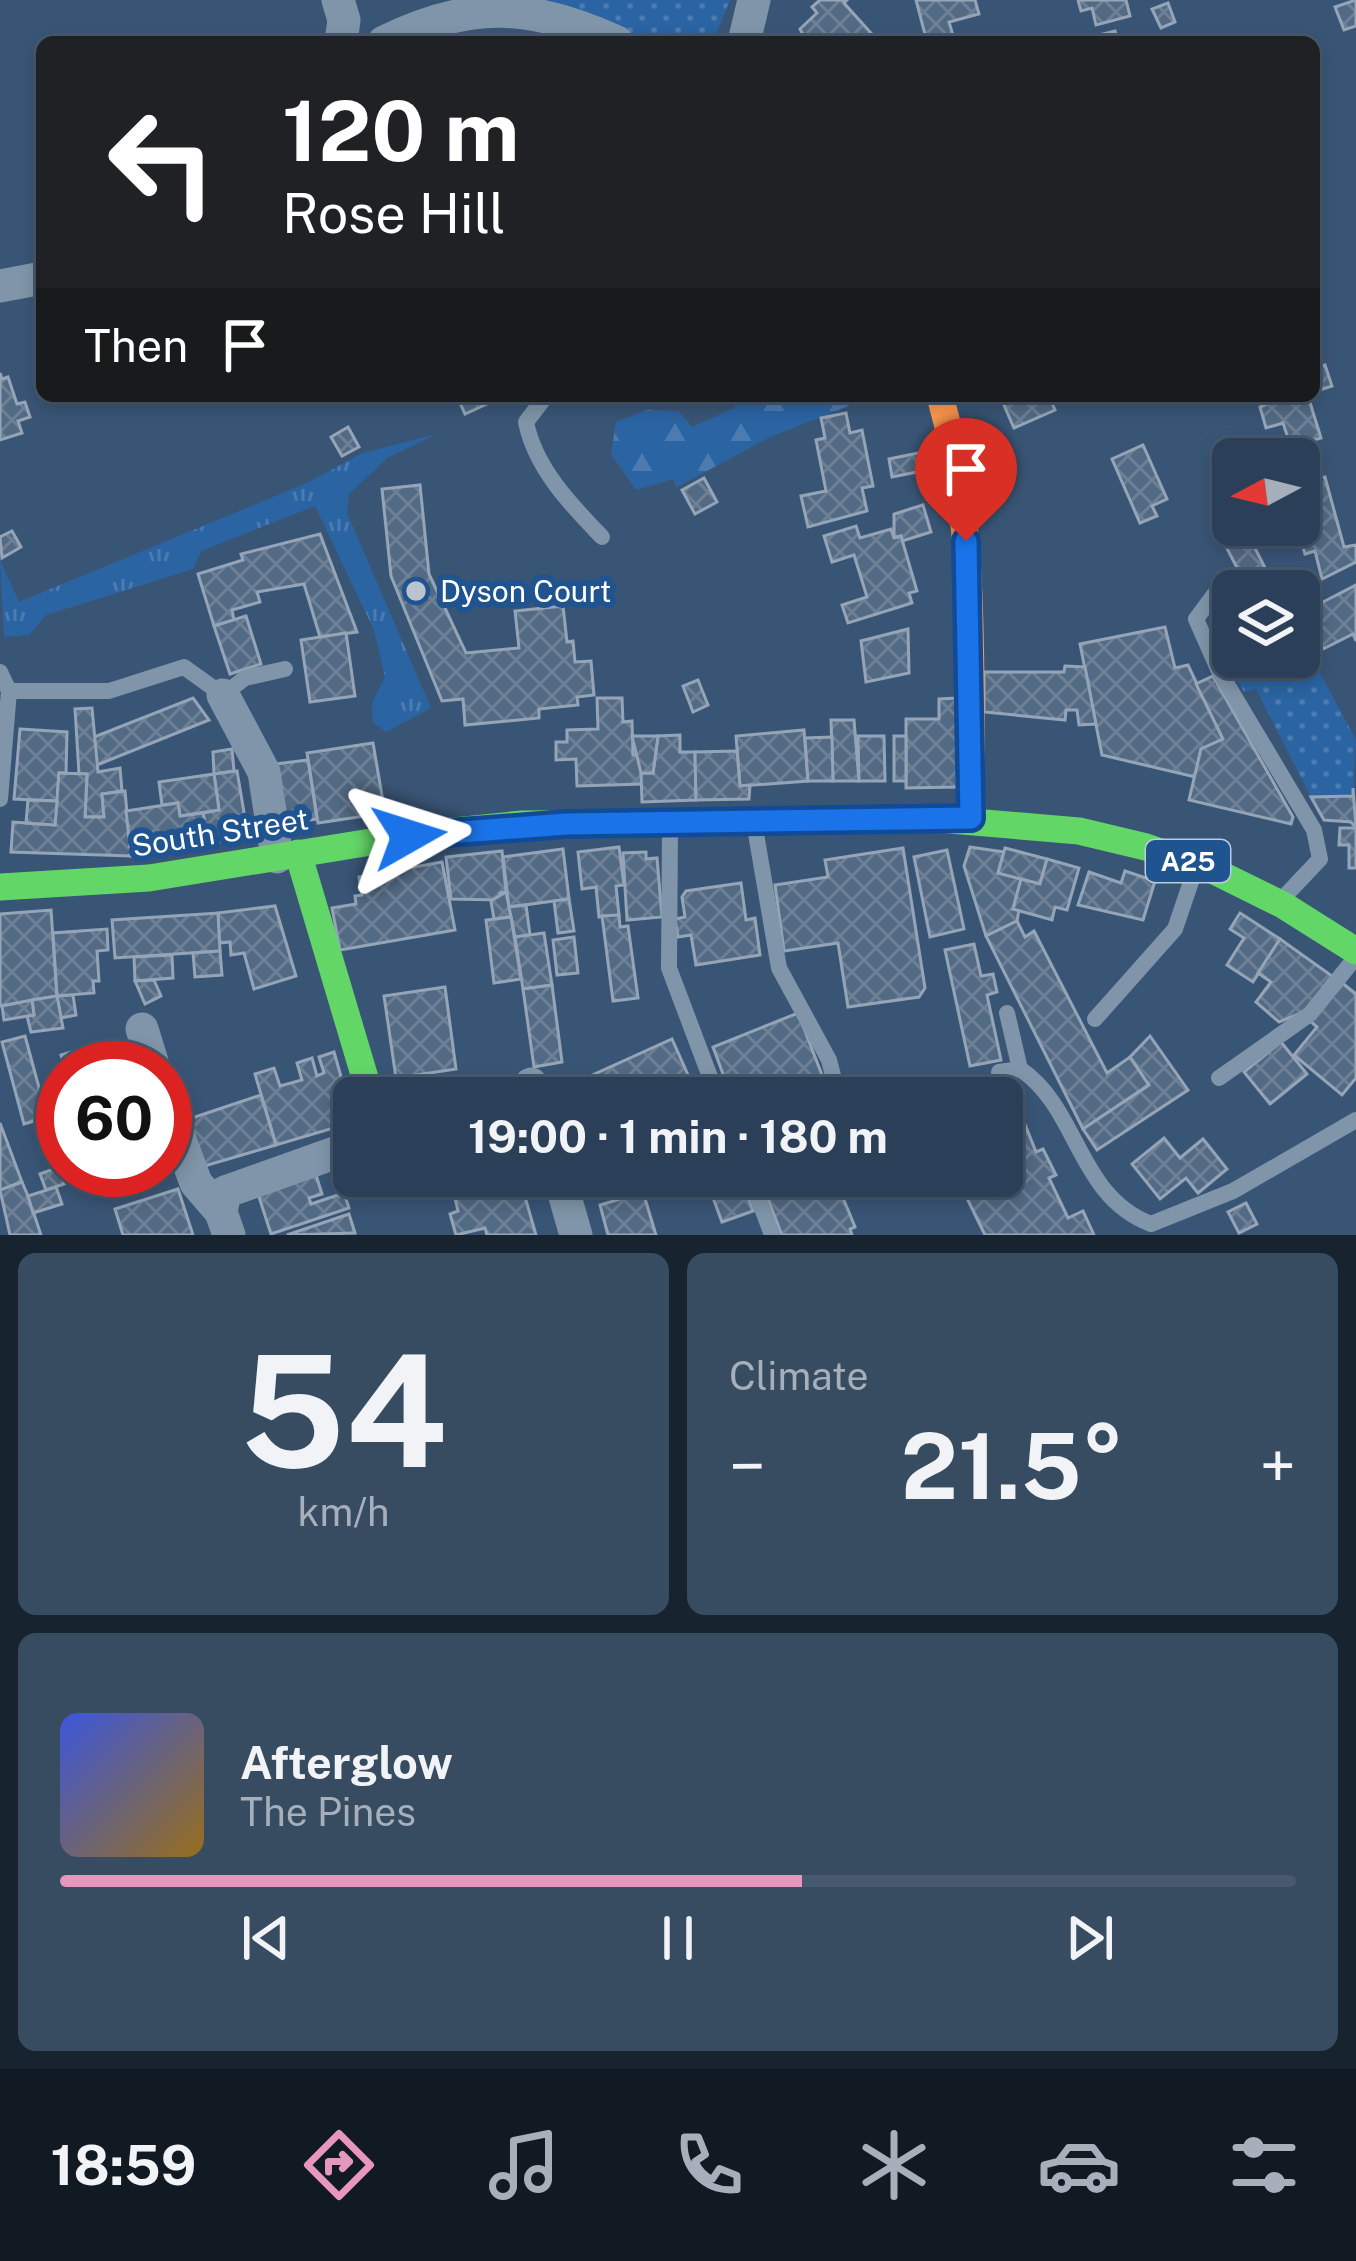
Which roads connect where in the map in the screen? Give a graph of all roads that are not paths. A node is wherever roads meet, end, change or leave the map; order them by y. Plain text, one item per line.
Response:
1 (338, 0) edge
2 (392, 0) edge
3 (754, 0) edge
4 (429, 14) junction
5 (342, 36) edge
6 (394, 36) edge
7 (604, 36) edge
8 (745, 36) edge
9 (36, 279) edge
10 (0, 286) edge
11 (541, 402) edge
12 (942, 402) edge
13 (602, 537) dead end
14 (1212, 597) edge
15 (1212, 655) edge
16 (285, 669) dead end
17 (0, 673) edge
18 (1223, 678) edge
19 (234, 686) junction
20 (9, 691) junction
21 (0, 799) edge
22 (971, 818) junction
23 (670, 821) junction
24 (754, 821) junction
25 (288, 855) junction
26 (1197, 864) junction
27 (0, 887) edge
28 (1290, 906) junction
29 (1334, 911) dead end
30 (1356, 954) edge
31 (1007, 1013) dead end
32 (1095, 1019) dead end
33 (142, 1029) dead end
34 (146, 1041) edge
35 (1020, 1069) junction
36 (1000, 1072) dead end
37 (364, 1077) edge
38 (710, 1077) edge
39 (833, 1077) edge
40 (1219, 1078) dead end
41 (1356, 1120) edge
42 (333, 1153) edge
43 (192, 1172) edge
44 (573, 1197) edge
45 (758, 1197) edge
46 (225, 1223) edge
47 (576, 1235) edge
48 (772, 1235) edge

1 - 5 street
2 - 4 street
3 - 8 street
4 - 6 street
4 - 7 street
9 - 10 street
11 - 13 lane
12 - 22 main road
14 - 15 lane
16 - 19 lane
17 - 20 lane
18 - 28 lane
19 - 20 lane
19 - 25 street
20 - 21 lane
22 - 24 main road, South Street / A25
22 - 26 main road, South Street / A25
23 - 24 main road, South Street / A25
23 - 25 main road, South Street / A25
23 - 38 lane
24 - 39 lane
25 - 27 main road, South Street / A25
25 - 37 main road
26 - 28 main road, South Street / A25
26 - 32 lane
28 - 29 main road
28 - 30 main road, South Street / A25
30 - 40 lane
31 - 35 lane
33 - 34 street
35 - 36 lane
35 - 41 lane
42 - 46 street
43 - 46 street
44 - 47 street
45 - 48 lane

